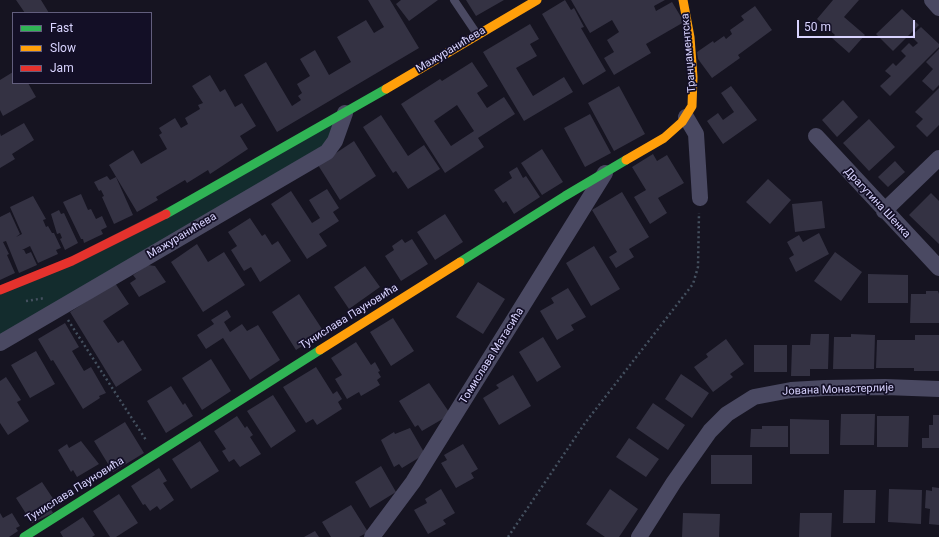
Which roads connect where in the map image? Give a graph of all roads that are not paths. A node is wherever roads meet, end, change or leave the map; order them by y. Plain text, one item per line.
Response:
1 (454, 0) edge
2 (537, 0) edge
3 (683, 0) edge
4 (932, 0) edge
5 (939, 8) edge
6 (478, 34) junction
7 (345, 113) junction
8 (686, 117) junction
9 (816, 136) dead end
10 (939, 158) edge
11 (606, 171) junction
12 (700, 198) road end
13 (884, 211) junction
14 (939, 268) edge
15 (0, 290) edge
16 (0, 344) edge
17 (939, 390) edge
18 (24, 537) edge
19 (372, 537) edge
20 (639, 537) edge

1 - 6 lane
2 - 6 street, Мажуранићева
3 - 8 street, Транџаментска
4 - 5 street
6 - 7 street, Мажуранићева
7 - 15 street, Мажуранићева
7 - 16 street, Мажуранићева
8 - 11 street, Тунислава Пауновића
8 - 12 street
9 - 13 street, Драгутина Шенка
10 - 13 street
11 - 18 street, Тунислава Пауновића
11 - 19 street, Томислава Матасића
13 - 14 street, Драгутина Шенка
17 - 20 street, Јована Монастерлије

